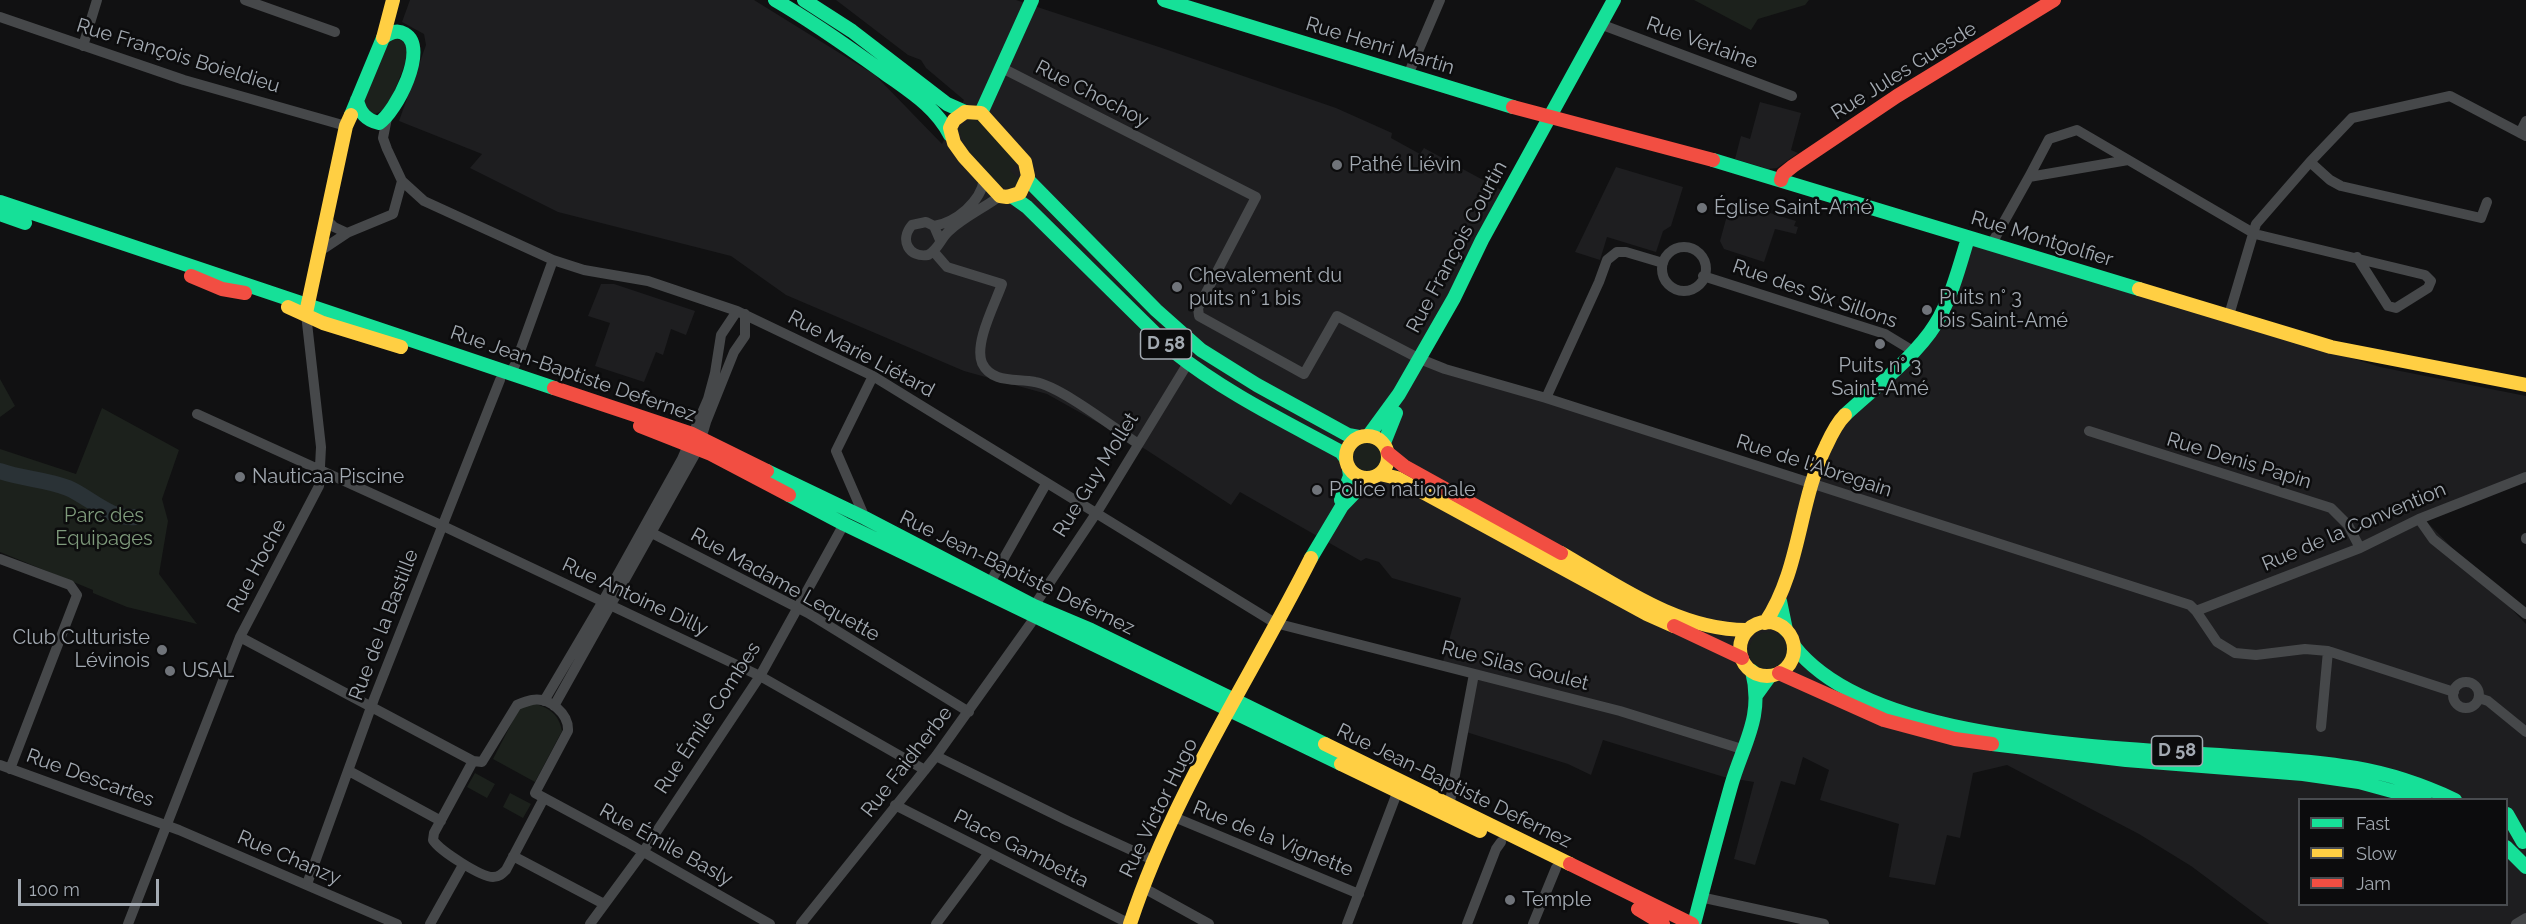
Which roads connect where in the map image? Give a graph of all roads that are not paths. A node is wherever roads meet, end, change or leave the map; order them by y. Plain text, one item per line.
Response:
1 (97, 0) edge
2 (245, 0) edge
3 (393, 0) edge
4 (400, 0) edge
5 (775, 0) edge
6 (804, 0) edge
7 (1032, 0) edge
8 (1164, 0) edge
9 (1440, 0) edge
10 (1614, 0) edge
11 (2054, 0) edge
12 (268, 4) edge
13 (0, 17) edge
14 (1600, 24) junction
15 (335, 32) dead end
16 (401, 32) junction
17 (383, 38) junction
18 (83, 46) junction
19 (1002, 68) junction
20 (1408, 75) junction
21 (1792, 96) dead end
22 (357, 100) junction
23 (965, 112) junction
24 (981, 113) junction
25 (1550, 117) junction
26 (387, 118) junction
27 (371, 121) junction
28 (2526, 121) edge
29 (345, 130) junction
30 (950, 135) junction
31 (2523, 135) edge
32 (2128, 160) junction
33 (2310, 162) junction
34 (2029, 177) junction
35 (984, 179) junction
36 (1028, 180) junction
37 (1780, 180) junction
38 (402, 181) junction
39 (1007, 197) junction
40 (0, 202) edge
41 (2487, 202) dead end
42 (0, 214) edge
43 (326, 219) junction
44 (934, 226) junction
45 (347, 233) junction
46 (2255, 234) junction
47 (1968, 238) junction
48 (940, 240) junction
49 (1991, 245) junction
50 (320, 251) junction
51 (934, 252) junction
52 (2357, 257) junction
53 (553, 260) junction
54 (1663, 263) junction
55 (1703, 276) junction
56 (307, 309) junction
57 (741, 312) junction
58 (2229, 315) junction
59 (1914, 351) junction
60 (1420, 359) junction
61 (1188, 363) junction
62 (505, 376) junction
63 (873, 376) junction
64 (2526, 385) edge
65 (1399, 394) junction
66 (1546, 398) junction
67 (196, 414) dead end
68 (2090, 431) dead end
69 (1364, 436) junction
70 (695, 441) junction
71 (1137, 443) junction
72 (1386, 448) junction
73 (1347, 464) junction
74 (322, 470) junction
75 (1400, 472) junction
76 (1375, 476) junction
77 (2526, 477) edge
78 (1046, 484) junction
79 (1810, 484) junction
80 (1096, 513) junction
81 (865, 518) junction
82 (2419, 519) junction
83 (844, 524) junction
84 (441, 525) junction
85 (1329, 526) junction
86 (647, 531) junction
87 (2360, 548) junction
88 (0, 559) edge
89 (990, 581) junction
90 (1780, 601) junction
91 (606, 603) junction
92 (798, 608) junction
93 (1034, 611) junction
94 (2196, 611) junction
95 (2526, 615) edge
96 (1275, 623) junction
97 (1765, 623) junction
98 (1748, 630) junction
99 (1786, 630) junction
100 (240, 637) junction
101 (1794, 646) junction
102 (2328, 651) junction
103 (1742, 658) junction
104 (1752, 671) junction
105 (1474, 674) junction
106 (1775, 675) junction
107 (760, 676) junction
108 (2454, 692) junction
109 (1757, 694) junction
110 (2479, 698) junction
111 (549, 704) junction
112 (372, 706) junction
113 (1232, 706) junction
114 (969, 712) junction
115 (2321, 727) dead end
116 (2526, 732) edge
117 (1745, 750) junction
118 (936, 756) junction
119 (478, 761) junction
120 (5, 767) edge
121 (925, 770) junction
122 (349, 771) junction
123 (1397, 793) junction
124 (540, 796) junction
125 (2418, 798) edge
126 (2450, 798) edge
127 (896, 805) junction
128 (1449, 811) junction
129 (2508, 816) edge
130 (1174, 817) junction
131 (441, 821) junction
132 (167, 826) junction
133 (2508, 831) edge
134 (1501, 842) junction
135 (2524, 843) edge
136 (2508, 849) edge
137 (643, 852) junction
138 (988, 854) junction
139 (513, 856) junction
140 (1153, 860) junction
141 (463, 865) junction
142 (2526, 867) edge
143 (1556, 868) junction
144 (307, 884) junction
145 (1142, 887) junction
146 (1359, 894) junction
147 (1700, 897) junction
148 (604, 904) junction
149 (2526, 918) edge
150 (128, 924) edge
151 (397, 924) edge
152 (430, 924) edge
153 (590, 924) edge
154 (770, 924) edge
155 (801, 924) edge
156 (936, 924) edge
157 (1130, 924) edge
158 (1209, 924) edge
159 (1347, 924) edge
160 (1467, 924) edge
161 (1533, 924) edge
162 (1663, 924) edge
163 (1693, 924) edge
164 (1824, 924) edge
165 (2516, 924) edge

1 - 18 street
2 - 12 street
3 - 17 main road
4 - 16 main road
5 - 30 main road
6 - 23 main road
7 - 19 main road
8 - 20 main road, Rue Henri Martin
9 - 20 street
10 - 14 main road, Rue François Courtin
11 - 37 main road, Rue Jules Guesde
12 - 15 street
13 - 18 street, Rue François Boieldieu
14 - 21 street, Rue Verlaine
14 - 25 main road, Rue François Courtin
16 - 17 main road
16 - 26 main road
17 - 22 main road
18 - 29 street, Rue François Boieldieu
19 - 24 main road
19 - 60 street, Rue Chochoy
20 - 25 main road, Rue Henri Martin
22 - 27 main road
22 - 29 main road
23 - 24 main road
23 - 30 main road
24 - 36 main road
25 - 37 main road, Rue Montgolfier
25 - 60 main road, Rue François Courtin
26 - 27 main road
26 - 38 street
27 - 29 main road
28 - 31 street
29 - 43 main road
30 - 35 main road
31 - 33 street
32 - 34 street
32 - 34 street
32 - 46 street
33 - 41 street
33 - 46 street
34 - 49 street
35 - 39 main road
35 - 44 street
36 - 39 main road
36 - 69 main road, D 58
37 - 47 main road, Rue Montgolfier
38 - 45 street
38 - 53 street, Rue Marie Liétard
39 - 48 street
39 - 61 main road, D 58
40 - 56 main road
42 - 56 main road
43 - 45 street
43 - 50 main road
44 - 48 street
44 - 51 street
45 - 50 street
46 - 52 street
46 - 58 street
47 - 49 main road, Rue Montgolfier
47 - 59 main road
48 - 51 street
49 - 58 main road, Rue Montgolfier
50 - 56 main road
51 - 71 street
52 - 52 street
53 - 57 street, Rue Marie Liétard
53 - 62 street, Rue de la Bastille
54 - 55 street
54 - 55 street
54 - 66 street
55 - 59 street, Rue des Six Sillons
56 - 62 main road, Rue Jean-Baptiste Defernez
56 - 74 street, Rue Hoche
57 - 63 street, Rue Marie Liétard
57 - 70 street
57 - 70 street
58 - 64 main road, Rue Montgolfier
59 - 79 main road
60 - 65 main road, Rue François Courtin
60 - 66 street, Rue de l'Abregain
61 - 71 street, Rue Guy Mollet
61 - 73 main road, D 58
62 - 70 main road, Rue Jean-Baptiste Defernez
62 - 84 street, Rue de la Bastille
63 - 78 street, Rue Marie Liétard
63 - 81 street
65 - 69 main road
65 - 72 main road
66 - 79 street, Rue de l'Abregain
67 - 74 street, Rue Antoine Dilly
68 - 87 street, Rue Denis Papin
69 - 72 main road
69 - 73 main road
70 - 81 main road, Rue Jean-Baptiste Defernez
70 - 83 main road, Rue Jean-Baptiste Defernez
70 - 86 street
71 - 80 street, Rue Guy Mollet
72 - 75 main road
72 - 76 main road
73 - 76 main road
73 - 85 main road
74 - 84 street, Rue Antoine Dilly
74 - 100 street, Rue Hoche
75 - 76 main road
75 - 98 main road
75 - 103 main road
76 - 85 main road
77 - 82 street, Rue de la Convention
78 - 80 street, Rue Marie Liétard
78 - 89 street
79 - 90 main road
79 - 94 street, Rue de l'Abregain
80 - 93 street, Rue Guy Mollet
80 - 96 street, Rue Marie Liétard
81 - 89 main road, Rue Jean-Baptiste Defernez
82 - 87 street, Rue de la Convention
82 - 95 street
83 - 92 street, Rue Émile Combes
83 - 93 main road, Rue Jean-Baptiste Defernez
84 - 91 street, Rue Antoine Dilly
84 - 112 street, Rue de la Bastille
85 - 96 main road
86 - 91 street
86 - 92 street, Rue Madame Lequette
87 - 94 street, Rue de la Convention
88 - 120 street
89 - 93 main road, Rue Jean-Baptiste Defernez
90 - 97 main road
90 - 99 main road
91 - 107 street, Rue Antoine Dilly
91 - 111 street
92 - 107 street, Rue Émile Combes
92 - 114 street, Rue Madame Lequette
93 - 113 main road, Rue Jean-Baptiste Defernez
93 - 114 street, Rue Faidherbe
94 - 102 street
96 - 105 street, Rue Silas Goulet
96 - 113 main road
97 - 98 main road
97 - 99 main road
98 - 103 main road
99 - 101 main road
100 - 112 street
100 - 132 street, Rue Hoche
101 - 106 main road
101 - 126 main road, D 58
102 - 108 street
102 - 115 street
103 - 104 main road
104 - 106 main road
104 - 109 main road
105 - 117 street, Rue Silas Goulet
105 - 128 street
106 - 109 main road
106 - 125 main road, D 58
107 - 121 street, Rue Antoine Dilly
107 - 137 street, Rue Émile Combes
108 - 110 street
108 - 110 street
109 - 117 main road
110 - 116 street
111 - 119 street
111 - 124 street
112 - 119 street
112 - 122 street, Rue de la Bastille
113 - 123 main road, Rue Jean-Baptiste Defernez
113 - 128 main road, Rue Jean-Baptiste Defernez
113 - 130 main road, Rue Victor Hugo
114 - 118 street, Rue Faidherbe
117 - 147 main road
118 - 121 street, Rue Faidherbe
118 - 140 street
119 - 131 street
120 - 132 street, Rue Descartes
121 - 127 street, Rue Faidherbe
122 - 131 street
122 - 144 street, Rue de la Bastille
123 - 128 main road, Rue Jean-Baptiste Defernez
123 - 146 street
124 - 137 street, Rue Émile Basly
124 - 139 street
127 - 138 street, Place Gambetta
127 - 155 street, Rue Faidherbe
128 - 134 main road, Rue Jean-Baptiste Defernez
128 - 163 main road, Rue Jean-Baptiste Defernez
129 - 135 main road
130 - 140 main road, Rue Victor Hugo
130 - 146 street, Rue de la Vignette
131 - 141 street
132 - 144 street, Rue Chanzy
132 - 150 street, Rue Hoche
133 - 135 main road
134 - 143 main road, Rue Jean-Baptiste Defernez
134 - 160 street
136 - 142 main road
137 - 148 street, Rue Émile Combes
137 - 154 street, Rue Émile Basly
138 - 156 street
138 - 157 street, Place Gambetta
139 - 141 street
139 - 148 street
140 - 145 main road, Rue Victor Hugo
141 - 152 street
143 - 161 street
143 - 162 main road, Rue Jean-Baptiste Defernez
144 - 151 street, Rue Chanzy
145 - 157 main road, Rue Victor Hugo
145 - 158 street
146 - 159 street
147 - 163 main road
147 - 164 street
148 - 153 street, Rue Émile Combes
149 - 165 street

